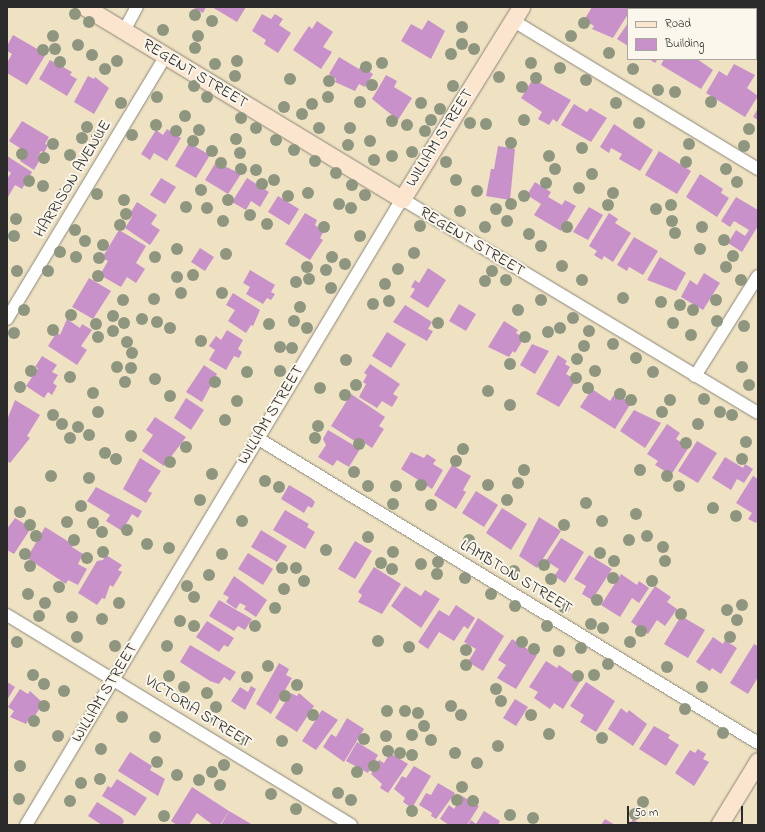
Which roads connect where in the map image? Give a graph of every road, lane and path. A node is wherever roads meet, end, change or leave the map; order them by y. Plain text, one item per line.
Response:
1 (85, 7) edge
2 (137, 7) edge
3 (517, 14) edge
4 (124, 30) junction
5 (166, 55) junction
6 (758, 169) edge
7 (402, 199) junction
8 (758, 276) edge
9 (7, 319) edge
10 (695, 376) junction
11 (758, 413) edge
12 (257, 438) junction
13 (7, 615) edge
14 (114, 680) junction
15 (758, 743) edge
16 (758, 761) edge
17 (26, 825) edge
18 (351, 825) edge
19 (719, 825) edge

1 - 4 street, REGENT STREET
2 - 4 street
3 - 6 street
3 - 7 street, WILLIAM STREET
4 - 5 street, REGENT STREET
5 - 7 street, REGENT STREET
5 - 9 street, HARRISON AVENUE
7 - 10 street, REGENT STREET
7 - 12 street, WILLIAM STREET
8 - 10 street
10 - 11 street, REGENT STREET
12 - 14 street, WILLIAM STREET
12 - 15 street, LAMBTON STREET
13 - 14 street, VICTORIA STREET
14 - 17 street, WILLIAM STREET
14 - 18 street, VICTORIA STREET
16 - 19 street

